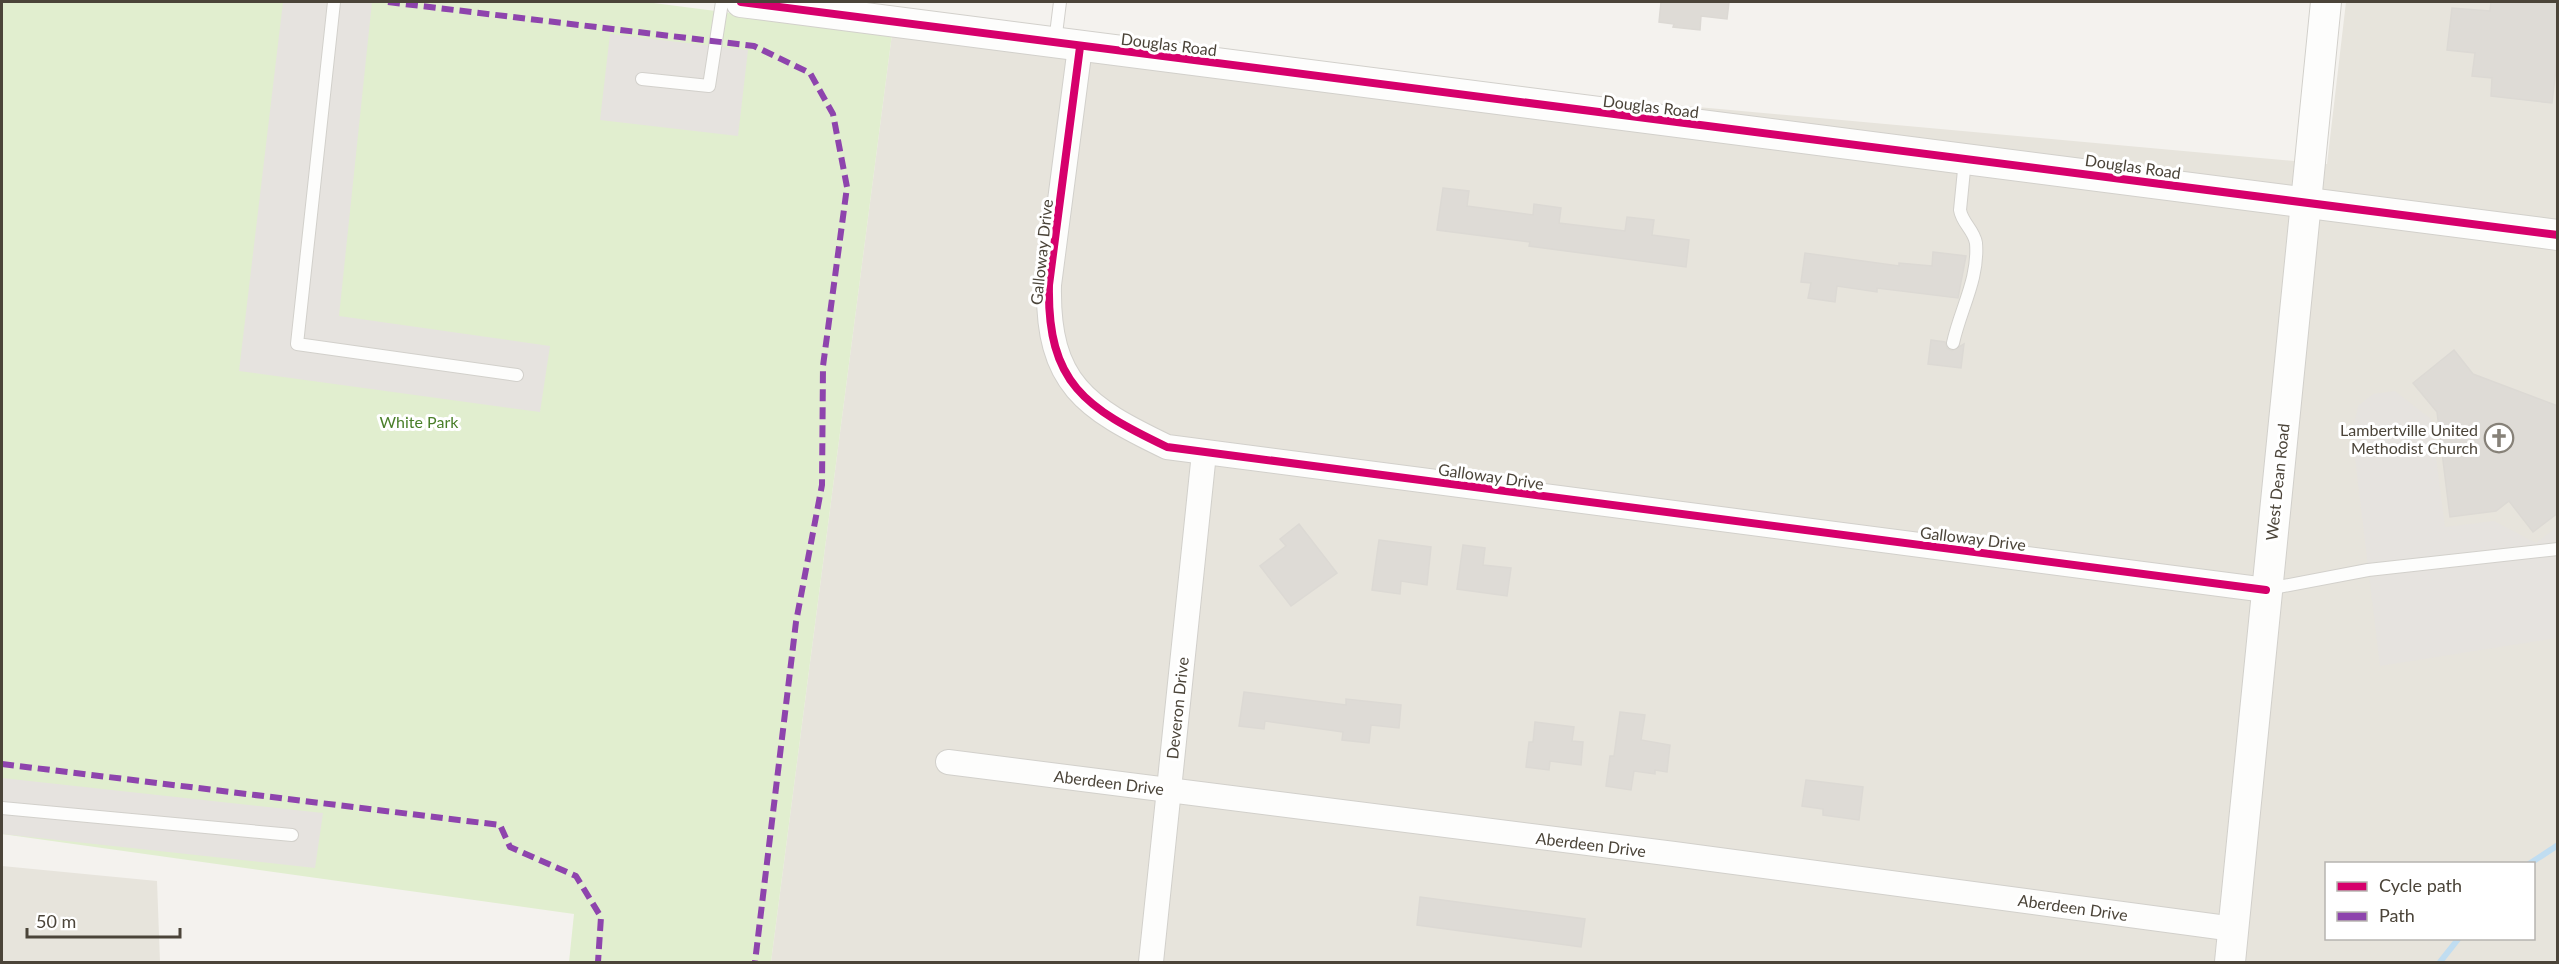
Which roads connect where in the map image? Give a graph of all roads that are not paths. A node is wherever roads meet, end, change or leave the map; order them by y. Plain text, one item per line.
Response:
1 (334, 2) edge
2 (722, 2) edge
3 (741, 2) edge
4 (1060, 2) edge
5 (2326, 2) edge
6 (1067, 45) junction
7 (642, 79) dead end
8 (1966, 159) junction
9 (2304, 202) junction
10 (2558, 235) edge
11 (1953, 343) dead end
12 (517, 375) dead end
13 (1204, 453) junction
14 (2558, 549) edge
15 (2266, 590) junction
16 (948, 762) dead end
17 (1169, 790) junction
18 (2, 808) edge
19 (292, 835) dead end
20 (2234, 929) junction
21 (1151, 963) edge
22 (2230, 963) edge

1 - 12 lane
2 - 7 lane
3 - 6 street, Douglas Road
4 - 6 lane
5 - 9 street, West Dean Road
6 - 8 street, Douglas Road
6 - 13 street, Galloway Drive
8 - 9 street, Douglas Road
8 - 11 lane
9 - 10 street, Douglas Road
9 - 15 street, West Dean Road
13 - 15 street, Galloway Drive
13 - 17 street, Deveron Drive
14 - 15 lane
15 - 20 street, West Dean Road
16 - 17 street, Aberdeen Drive
17 - 20 street, Aberdeen Drive
17 - 21 street, Deveron Drive
18 - 19 lane
20 - 22 street, West Dean Road

